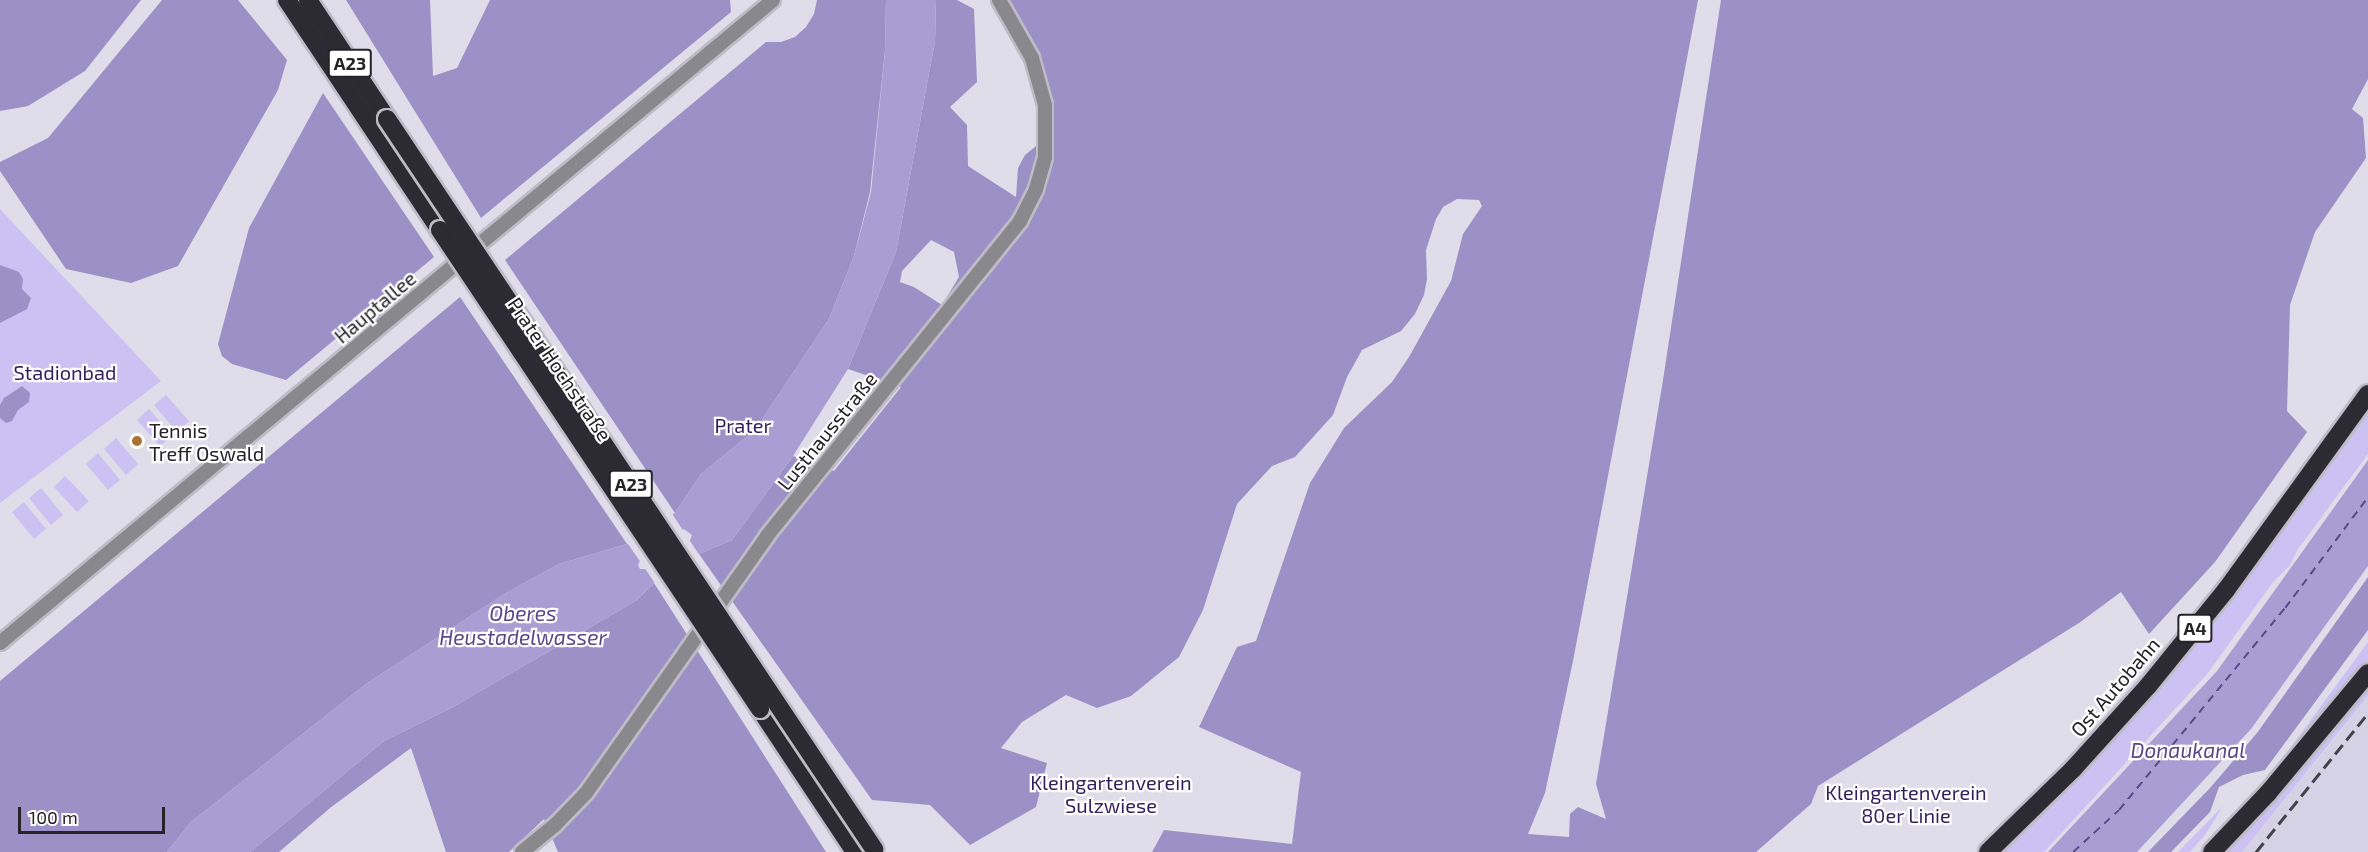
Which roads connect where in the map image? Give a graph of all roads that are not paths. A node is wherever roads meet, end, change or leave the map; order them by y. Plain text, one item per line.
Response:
1 (287, 0) edge
2 (308, 0) edge
3 (773, 0) edge
4 (999, 0) edge
5 (2368, 394) edge
6 (0, 644) edge
7 (2368, 673) edge
8 (875, 850) edge
9 (522, 852) edge
10 (855, 852) edge
11 (1988, 852) edge
12 (2212, 852) edge

1 - 10 highway, Prater Hochstraße / A23, bridge
2 - 8 highway, Prater Hochstraße / A23, bridge
3 - 6 street, Hauptallee
4 - 9 street, Lusthausstraße
5 - 11 highway, Ost Autobahn / A4
7 - 12 highway

